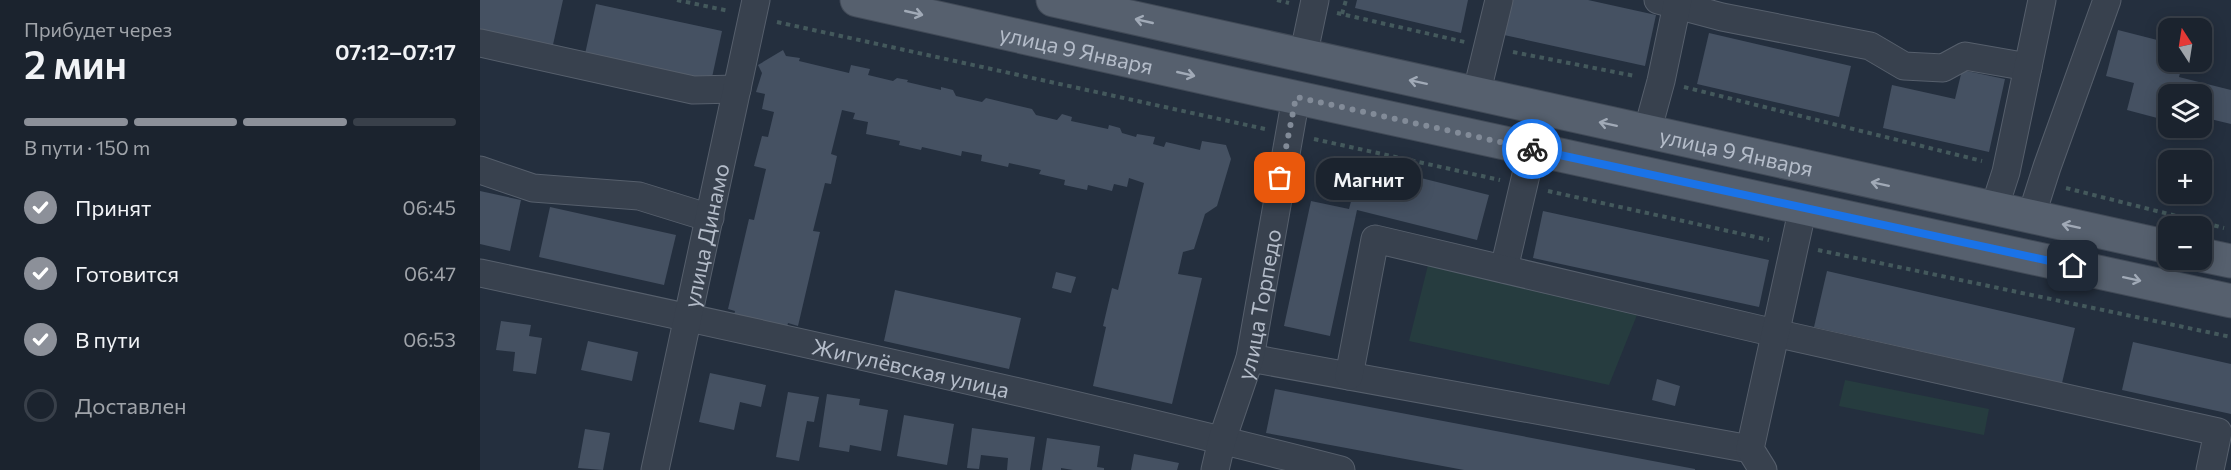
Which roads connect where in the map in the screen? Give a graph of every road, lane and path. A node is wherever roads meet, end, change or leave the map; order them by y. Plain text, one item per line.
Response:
1 (677, 0) edge
2 (857, 0) edge
3 (1053, 0) edge
4 (1346, 0) edge
5 (1499, 0) edge
6 (2042, 0) edge
7 (2107, 0) edge
8 (1671, 1) edge
9 (1314, 4) edge
10 (754, 8) edge
11 (1342, 14) junction
12 (480, 43) edge
13 (1488, 47) junction
14 (1303, 57) junction
15 (2028, 67) junction
16 (1661, 81) junction
17 (737, 89) junction
18 (1476, 95) junction
19 (1296, 97) junction
20 (1647, 132) junction
21 (1288, 134) junction
22 (1532, 148) junction
23 (480, 170) edge
24 (2006, 172) junction
25 (2042, 182) junction
26 (1523, 185) junction
27 (1803, 207) junction
28 (1994, 209) junction
29 (2031, 217) junction
30 (710, 218) junction
31 (2231, 230) edge
32 (1794, 245) junction
33 (2158, 245) edge
34 (2212, 257) edge
35 (2231, 261) edge
36 (1504, 269) junction
37 (480, 273) edge
38 (2231, 301) edge
39 (689, 317) junction
40 (1775, 333) junction
41 (2231, 337) edge
42 (1250, 358) junction
43 (1348, 376) junction
44 (1222, 440) junction
45 (1757, 459) edge
46 (655, 470) edge
47 (1215, 470) edge
48 (1341, 470) edge
49 (2210, 470) edge

1 - 10 path
2 -> 19 main road, улица 9 Января
14 -> 3 main road, улица 9 Января
4 - 11 path
5 - 13 street
6 - 15 street
7 - 25 street
8 - 15 street
8 - 16 street
9 - 11 path
9 - 14 street
10 - 17 street, улица Динамо
10 - 21 path
11 - 13 path
12 - 17 street
13 - 16 path
13 - 18 street
18 -> 14 main road, улица 9 Января
14 - 19 main road
15 - 24 street
16 - 20 street
16 - 24 path
17 - 30 street, улица Динамо
20 -> 18 main road, улица 9 Января
19 - 21 street, улица Торпедо
19 - 22 main road, улица 9 Января
28 -> 20 main road, улица 9 Января
21 - 26 path
21 - 42 street, улица Торпедо
22 - 26 street
22 - 27 main road, улица 9 Января
23 - 30 street
24 - 28 street
25 - 29 street
25 - 31 path
26 - 32 path
26 - 36 street
27 - 32 street
27 -> 38 main road, улица 9 Января
28 - 29 main road, улица 9 Января
33 -> 29 main road, улица 9 Января
30 - 39 street, улица Динамо
32 - 40 street
32 - 41 path
34 - 35 main road
36 - 40 street
36 - 43 street
37 - 39 street, Жигулёвская улица
39 - 44 street, Жигулёвская улица
39 - 46 street, улица Динамо
40 - 45 street
40 - 49 street
42 - 43 street
42 - 44 street, улица Торпедо
43 - 45 street
44 - 47 street, улица Торпедо
44 - 48 street, Жигулёвская улица

